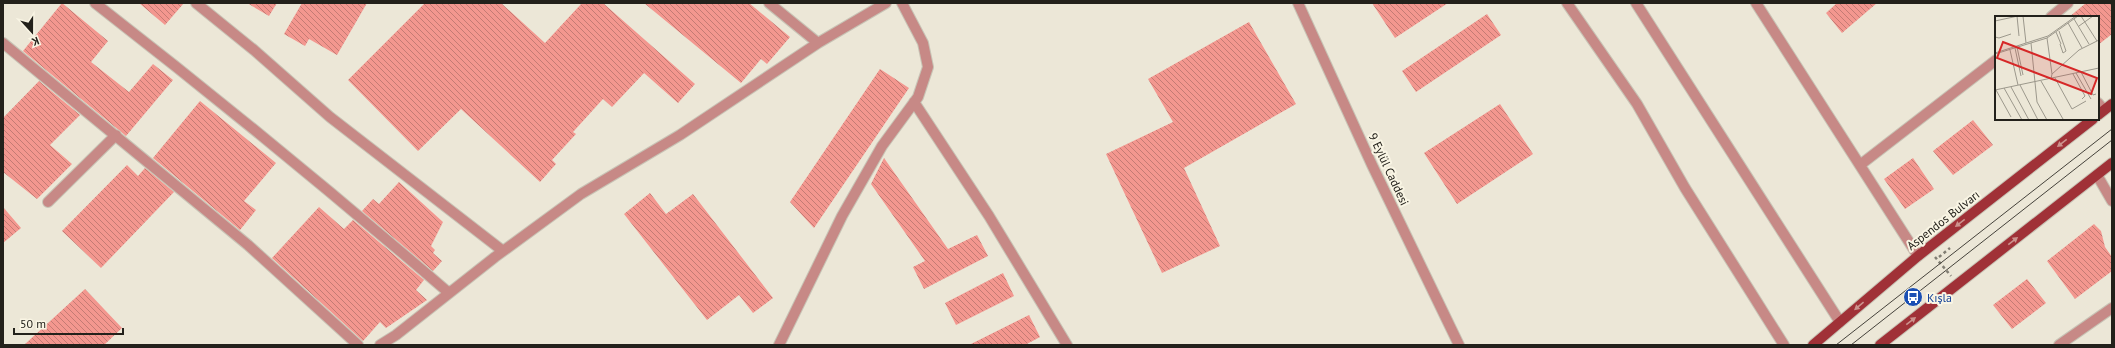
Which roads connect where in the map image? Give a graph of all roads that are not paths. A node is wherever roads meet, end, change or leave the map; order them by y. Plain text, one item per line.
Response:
1 (95, 3) edge
2 (196, 3) edge
3 (768, 3) edge
4 (886, 3) edge
5 (902, 3) edge
6 (1298, 3) edge
7 (1567, 3) edge
8 (1636, 3) edge
9 (1756, 3) edge
10 (2068, 3) edge
11 (2052, 16) edge
12 (3, 43) edge
13 (818, 43) junction
14 (1995, 61) edge
15 (914, 102) junction
16 (2091, 120) edge
17 (116, 136) junction
18 (2112, 163) edge
19 (1860, 165) junction
20 (2097, 175) junction
21 (2112, 201) edge
22 (48, 202) dead end
23 (503, 251) junction
24 (1918, 256) junction
25 (449, 293) junction
26 (2112, 308) edge
27 (1840, 322) junction
28 (358, 345) edge
29 (380, 345) edge
30 (779, 345) edge
31 (1067, 345) edge
32 (1459, 345) edge
33 (1784, 345) edge
34 (1813, 345) edge
35 (1880, 345) edge
36 (2059, 345) edge

1 - 25 street
2 - 23 street
3 - 13 street
4 - 13 street
5 - 15 street
6 - 32 street, 9 Eylül Caddesi
7 - 33 street
8 - 27 street
9 - 19 street
10 - 11 street
12 - 17 street
13 - 23 street
14 - 19 street
15 - 30 street
15 - 31 street
16 -> 24 main road, Aspendos Bulvarı
17 - 22 street
17 - 28 street
18 - 20 main road
19 - 24 street
20 - 21 street
35 -> 20 main road
23 - 25 street
24 -> 27 main road, Aspendos Bulvarı
25 - 29 street
26 - 36 street
27 - 34 main road, Aspendos Bulvarı

